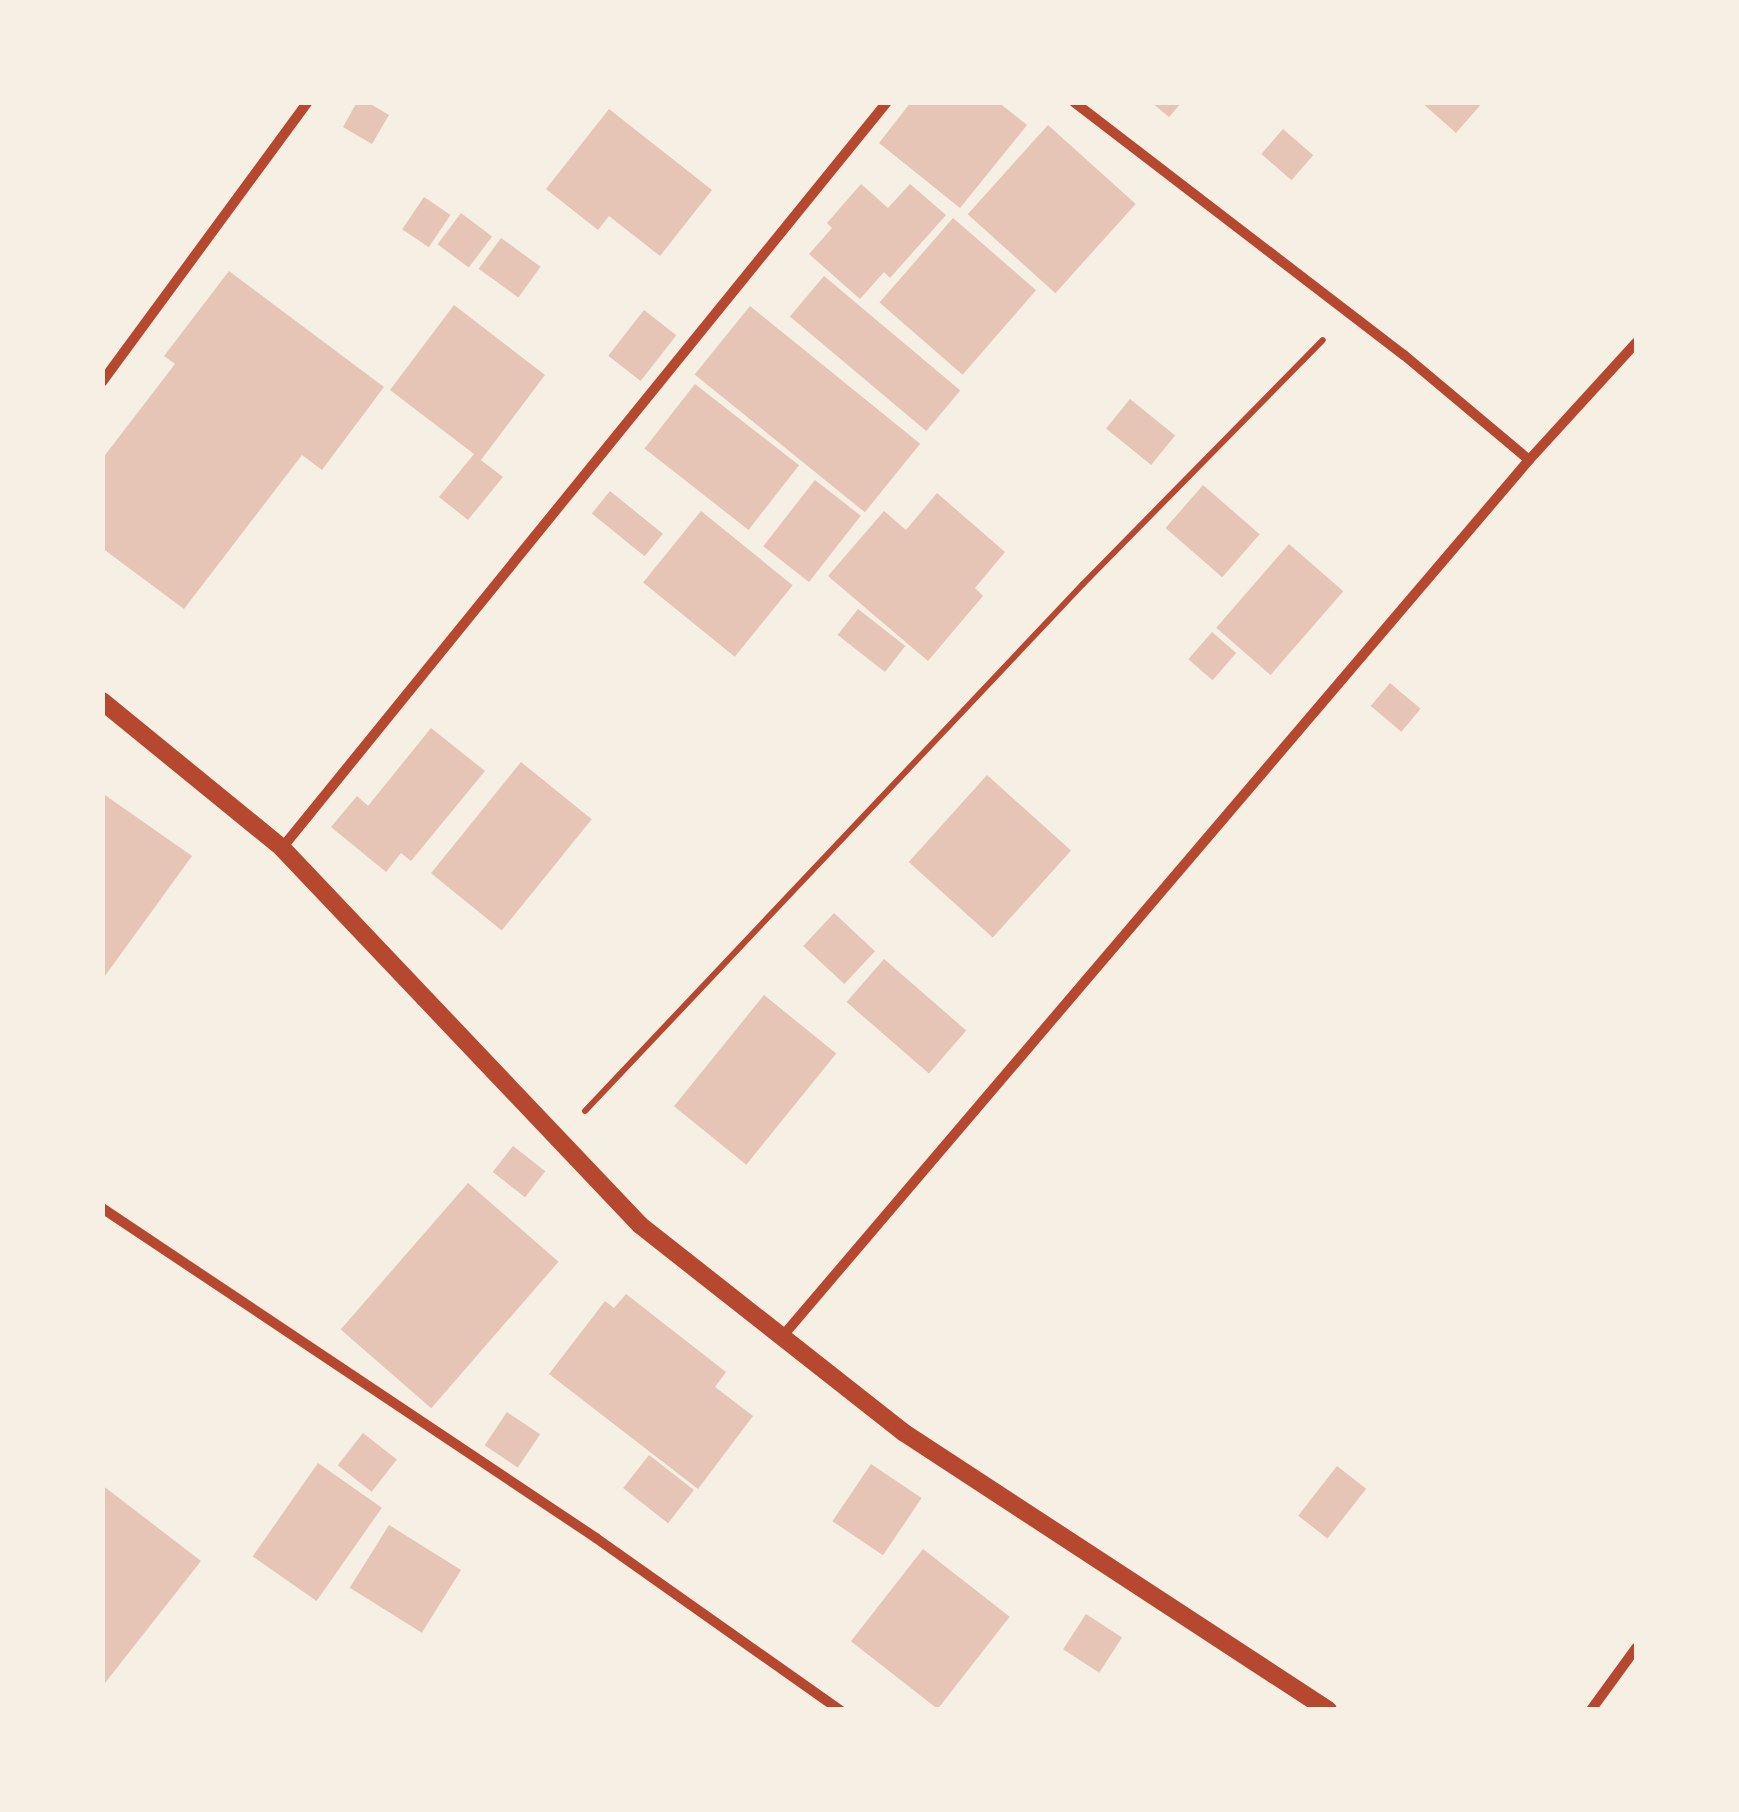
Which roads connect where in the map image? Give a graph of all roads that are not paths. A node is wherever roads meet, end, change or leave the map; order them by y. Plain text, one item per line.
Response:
1 (308, 102) edge
2 (887, 102) edge
3 (1074, 102) edge
4 (1636, 342) edge
5 (102, 382) edge
6 (1529, 460) junction
7 (102, 701) edge
8 (282, 848) junction
9 (102, 1208) edge
10 (781, 1339) junction
11 (1636, 1648) edge
12 (840, 1710) edge
13 (1328, 1710) edge
14 (1591, 1710) edge

1 - 5 street
2 - 8 street
3 - 6 street
4 - 6 street
6 - 10 street
7 - 8 street
8 - 10 street
9 - 12 street
10 - 13 street
11 - 14 street

